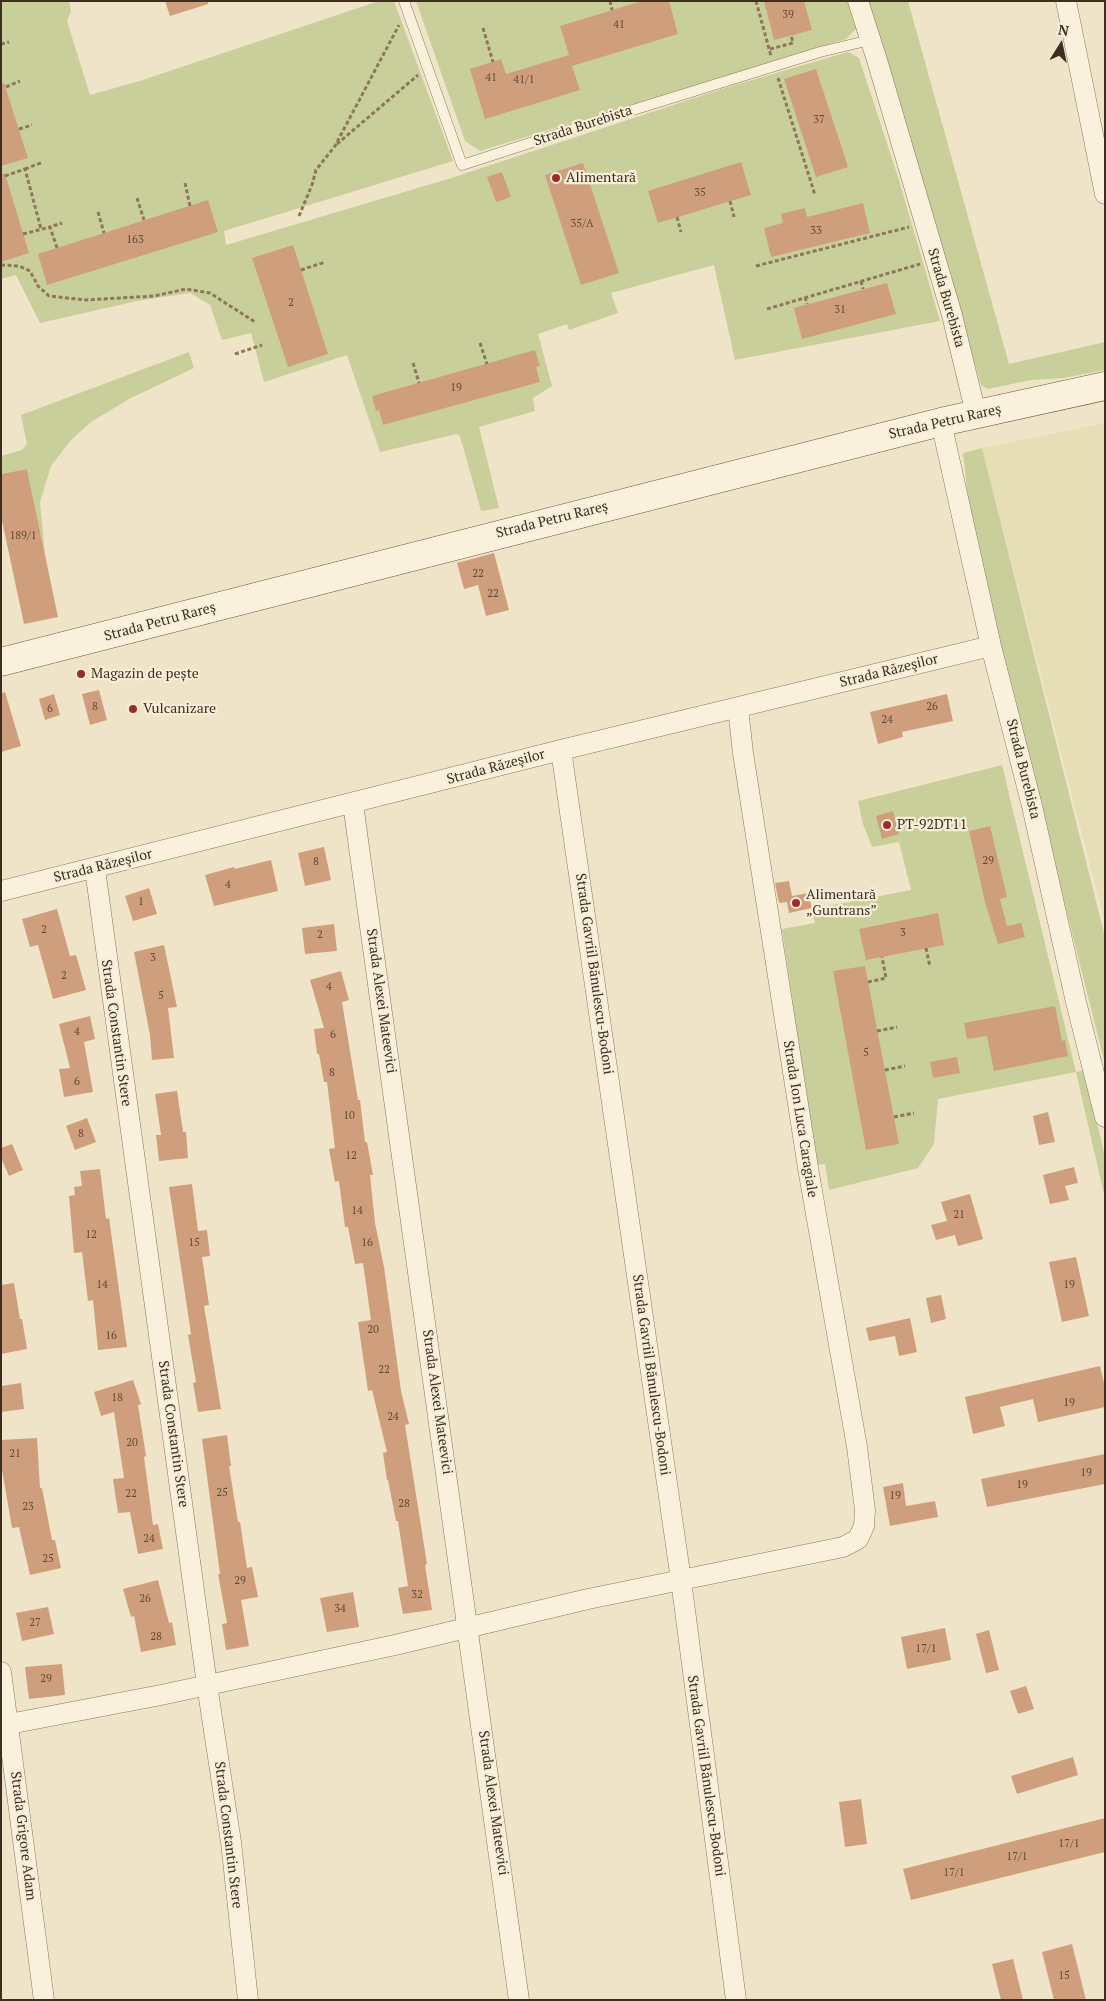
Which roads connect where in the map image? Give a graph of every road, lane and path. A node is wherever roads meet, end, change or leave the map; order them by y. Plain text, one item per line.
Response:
1 (610, 1) edge
2 (756, 1) edge
3 (858, 1) edge
4 (1066, 1) edge
5 (406, 5) edge
6 (612, 10) dead end
7 (483, 28) dead end
8 (791, 35) dead end
9 (870, 40) junction
10 (9, 42) dead end
11 (1, 44) edge
12 (770, 49) junction
13 (426, 61) junction
14 (493, 62) dead end
15 (774, 66) junction
16 (20, 81) dead end
17 (6, 87) dead end
18 (791, 101) dead end
19 (786, 102) junction
20 (32, 125) dead end
21 (19, 129) dead end
22 (335, 146) junction
23 (807, 151) dead end
24 (802, 153) junction
25 (43, 162) dead end
26 (25, 169) junction
27 (606, 175) dead end
28 (5, 176) dead end
29 (589, 182) dead end
30 (185, 183) dead end
31 (815, 194) dead end
32 (1105, 194) edge
33 (138, 198) dead end
34 (730, 201) dead end
35 (190, 206) dead end
36 (98, 212) dead end
37 (299, 216) dead end
38 (678, 217) dead end
39 (734, 217) dead end
40 (144, 220) dead end
41 (62, 223) dead end
42 (924, 224) junction
43 (50, 227) junction
44 (41, 229) junction
45 (681, 232) dead end
46 (104, 233) dead end
47 (23, 234) dead end
48 (57, 248) dead end
49 (794, 252) dead end
50 (795, 256) junction
51 (935, 259) junction
52 (325, 262) dead end
53 (1, 265) edge
54 (756, 266) dead end
55 (301, 270) dead end
56 (860, 281) junction
57 (863, 290) dead end
58 (806, 297) junction
59 (807, 304) dead end
60 (767, 308) dead end
61 (255, 322) dead end
62 (480, 343) dead end
63 (262, 345) dead end
64 (236, 354) dead end
65 (413, 363) dead end
66 (487, 364) dead end
67 (419, 383) dead end
68 (1105, 386) edge
69 (976, 414) junction
70 (941, 422) junction
71 (991, 646) junction
72 (1, 662) edge
73 (738, 708) junction
74 (561, 750) junction
75 (353, 804) junction
76 (95, 869) junction
77 (1, 891) edge
78 (926, 948) dead end
79 (882, 957) dead end
80 (930, 967) dead end
81 (868, 982) dead end
82 (896, 1027) dead end
83 (877, 1031) dead end
84 (905, 1066) dead end
85 (885, 1070) dead end
86 (914, 1113) dead end
87 (1105, 1116) edge
88 (894, 1117) dead end
89 (681, 1580) junction
90 (469, 1628) junction
91 (1, 1672) edge
92 (206, 1685) junction
93 (9, 1724) junction
94 (44, 2000) edge
95 (248, 2000) edge
96 (520, 2000) edge
97 (736, 2000) edge

1 - 6 path
2 - 12 path
3 - 9 street, Strada Burebista
4 - 32 street
5 - 13 lane, Strada Burebista
5 - 22 path
7 - 14 path
8 - 12 path
9 - 15 lane, Strada Burebista
9 - 42 street, Strada Burebista
10 - 11 path
12 - 15 path
13 - 15 lane, Strada Burebista
13 - 22 path
15 - 19 path
16 - 17 path
18 - 19 path
19 - 24 path
20 - 21 path
22 - 37 path
23 - 24 path
24 - 31 path
25 - 26 path
26 - 28 path
26 - 44 path
27 - 29 path
30 - 35 path
33 - 40 path
34 - 39 path
36 - 46 path
38 - 45 path
41 - 43 path
42 - 50 path
42 - 51 street, Strada Burebista
43 - 44 path
43 - 48 path
44 - 47 path
49 - 50 path
50 - 54 path
51 - 56 path
51 - 69 street, Strada Burebista
52 - 55 path
53 - 61 path
56 - 57 path
56 - 58 path
58 - 59 path
58 - 60 path
62 - 66 path
63 - 64 path
65 - 67 path
68 - 69 main road, Strada Petru Rareș
69 - 70 main road, Strada Petru Rareș
70 - 71 street, Strada Burebista
70 - 72 main road, Strada Petru Rareș
71 - 73 street, Strada Răzeşilor
71 - 87 street, Strada Burebista
73 - 74 street, Strada Răzeşilor
73 - 89 street, Strada Ion Luca Caragiale
74 - 75 street, Strada Răzeşilor
74 - 89 street, Strada Gavriil Bănulescu-Bodoni
75 - 76 street, Strada Răzeşilor
75 - 90 street, Strada Alexei Mateevici
76 - 77 street, Strada Răzeşilor
76 - 92 street, Strada Constantin Stere
78 - 80 path
79 - 81 path
82 - 83 path
84 - 85 path
86 - 88 path
89 - 90 street
89 - 97 street, Strada Gavriil Bănulescu-Bodoni
90 - 92 street
90 - 96 street, Strada Alexei Mateevici
91 - 93 street, Strada Grigore Adam
92 - 93 street
92 - 95 street, Strada Constantin Stere
93 - 94 street, Strada Grigore Adam

